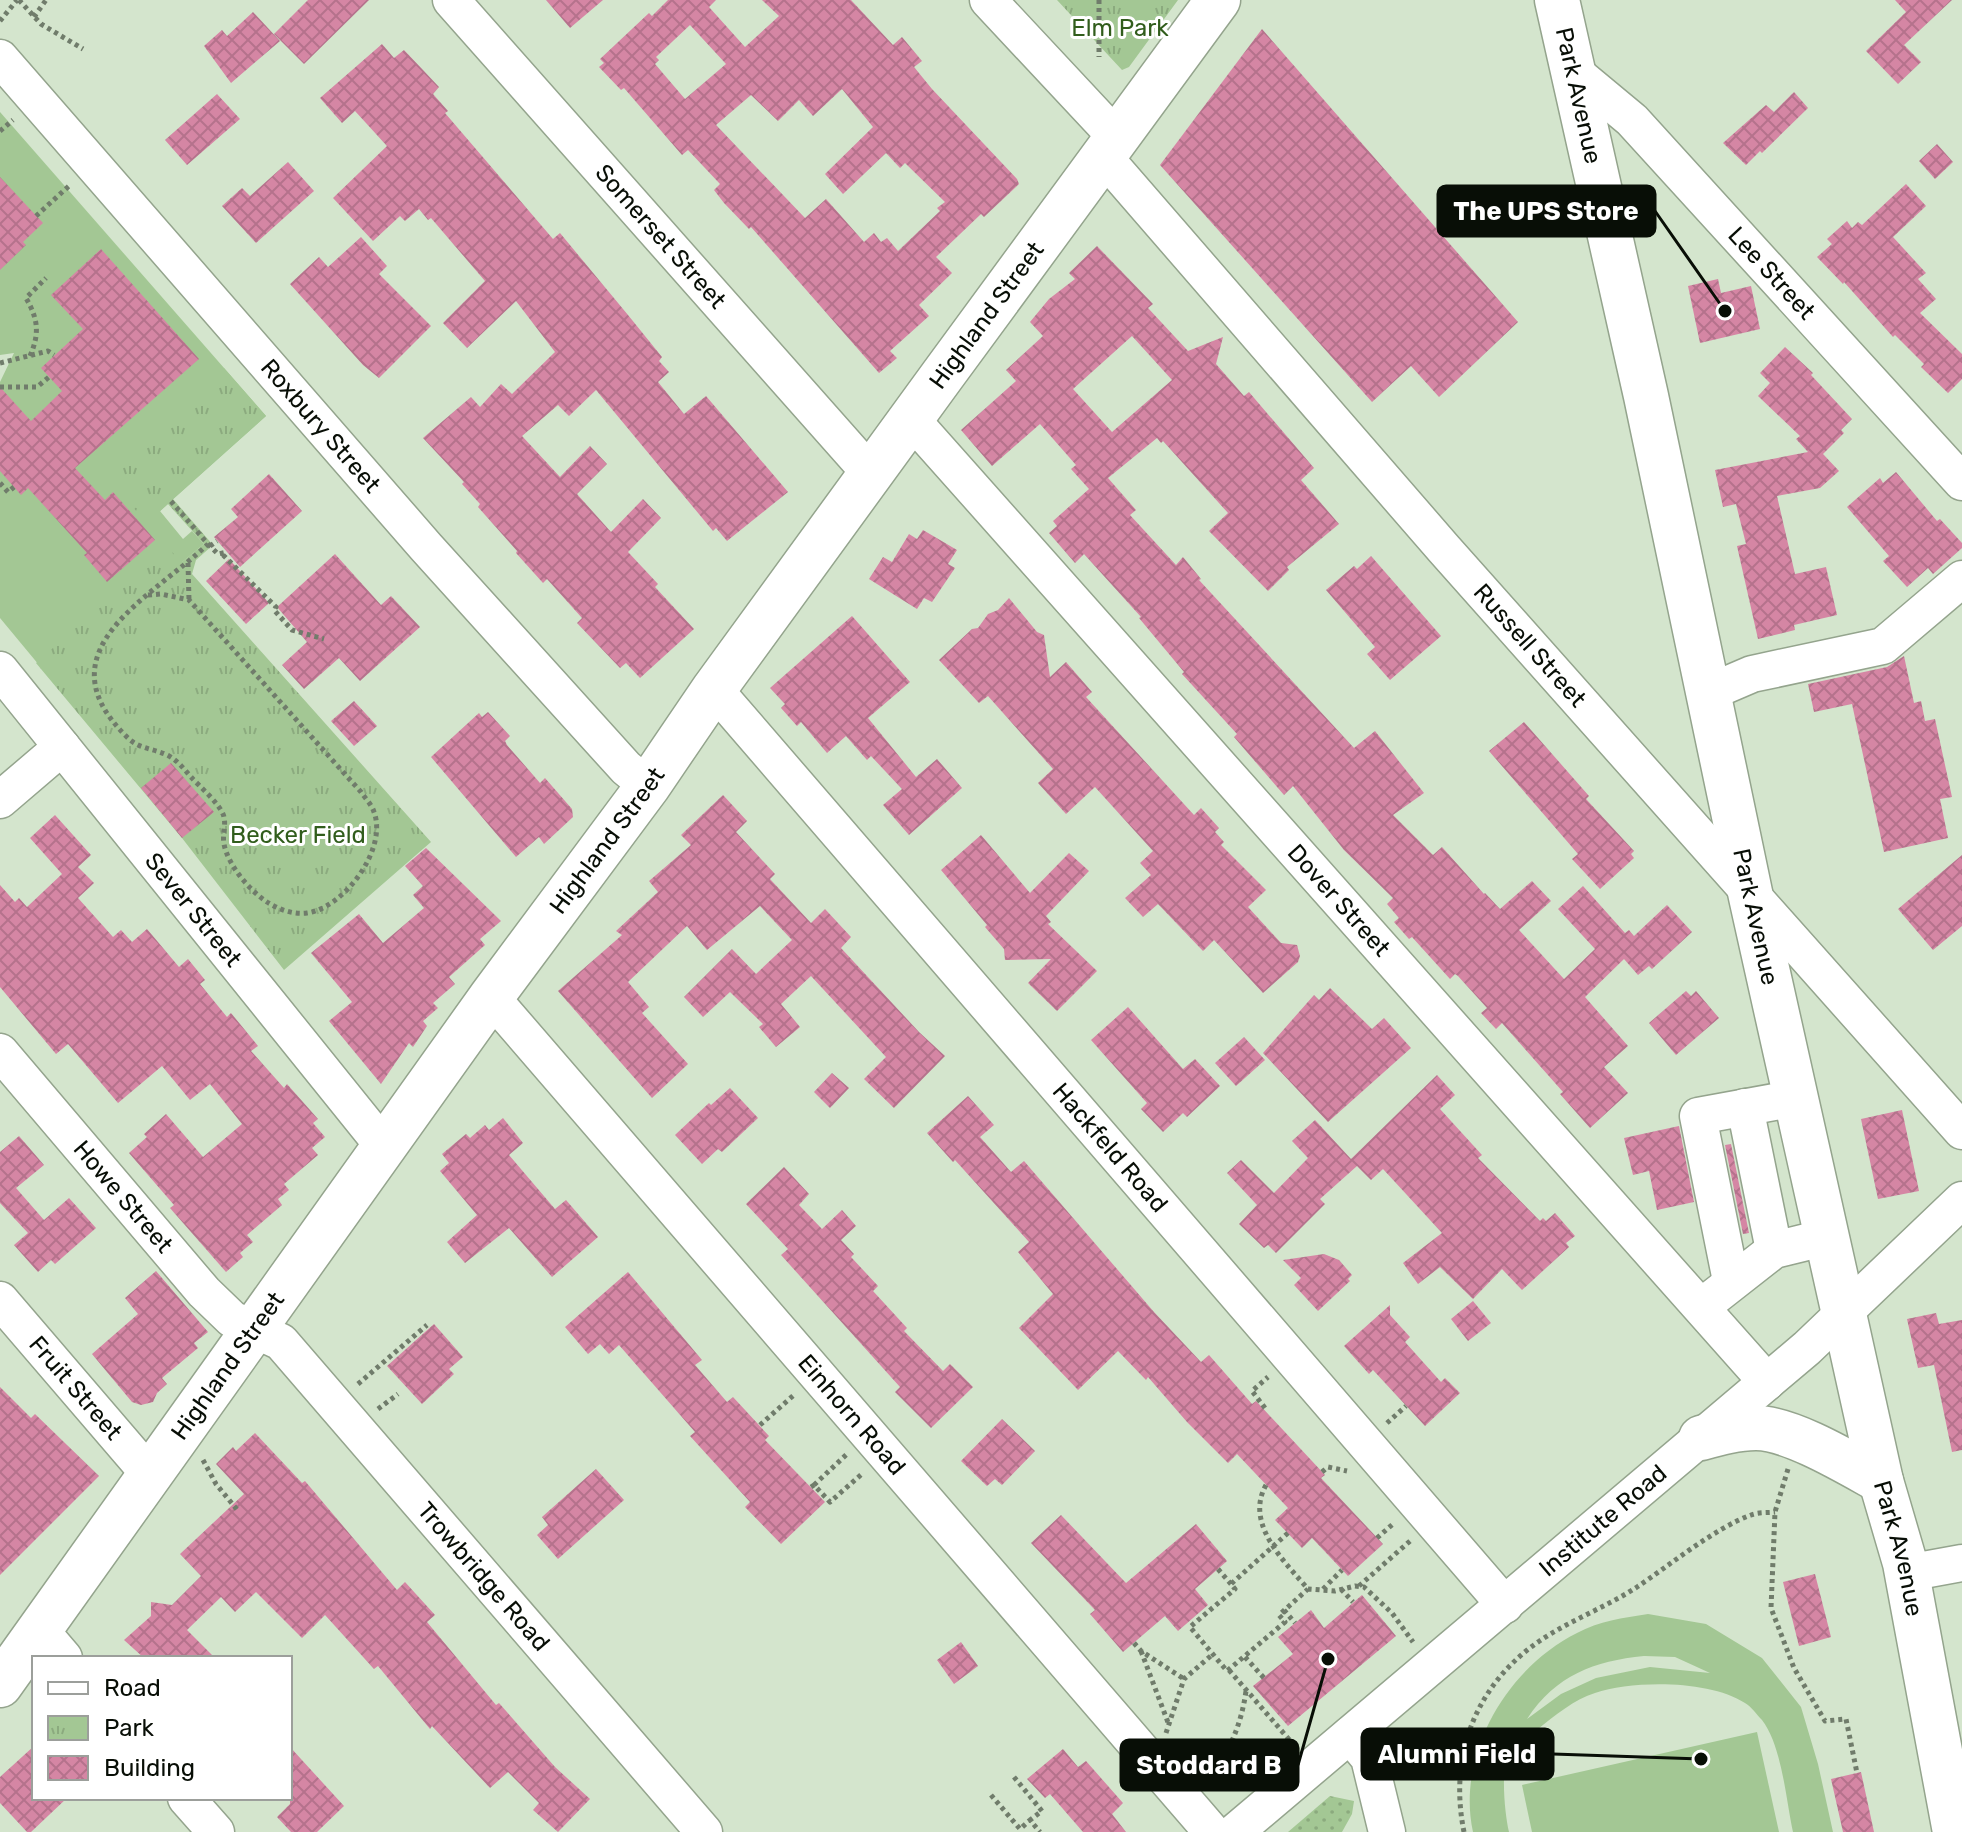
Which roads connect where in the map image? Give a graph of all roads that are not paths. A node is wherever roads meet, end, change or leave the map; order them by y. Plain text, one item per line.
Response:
1 (451, 0) edge
2 (988, 0) edge
3 (1218, 0) edge
4 (1557, 0) edge
5 (0, 58) edge
6 (1573, 71) junction
7 (1110, 148) junction
8 (911, 419) junction
9 (871, 474) junction
10 (1962, 482) edge
11 (1962, 579) edge
12 (0, 670) edge
13 (714, 689) junction
14 (1710, 692) junction
15 (62, 747) junction
16 (648, 786) junction
17 (0, 800) edge
18 (1751, 897) junction
19 (491, 997) junction
20 (0, 1052) edge
21 (1796, 1098) junction
22 (1745, 1107) junction
23 (1962, 1131) edge
24 (385, 1148) junction
25 (1962, 1200) edge
26 (1827, 1237) junction
27 (1774, 1250) junction
28 (1731, 1281) junction
29 (0, 1300) edge
30 (1702, 1308) junction
31 (1844, 1314) junction
32 (255, 1330) junction
33 (1767, 1382) junction
34 (1701, 1438) junction
35 (151, 1476) junction
36 (1881, 1481) junction
37 (1962, 1563) edge
38 (1907, 1573) junction
39 (1505, 1605) junction
40 (52, 1644) edge
41 (36, 1656) edge
42 (32, 1659) edge
43 (1, 1682) edge
44 (1350, 1735) junction
45 (188, 1800) edge
46 (1381, 1827) edge
47 (216, 1832) edge
48 (704, 1832) edge
49 (1212, 1832) edge
50 (1235, 1832) edge
51 (1955, 1832) edge

1 - 9 street, Somerset Street
2 - 7 street, Russell Street
3 - 7 main road, Highland Street
4 - 6 main road, Park Avenue
5 - 16 street, Roxbury Street
6 - 10 street, Lee Street
6 - 14 main road, Park Avenue
7 - 8 main road, Highland Street
7 - 18 street, Russell Street
8 - 9 main road, Highland Street
8 - 30 street, Dover Street
9 - 13 main road, Highland Street
11 - 14 street
12 - 15 street, Sever Street
13 - 16 main road, Highland Street
13 - 39 street, Hackfeld Road
14 - 18 main road, Park Avenue
15 - 17 street
15 - 24 street, Sever Street
16 - 19 main road, Highland Street
18 - 21 main road, Park Avenue
18 - 23 street, Russell Street
19 - 24 main road, Highland Street
19 - 49 street, Einhorn Road
20 - 32 street, Howe Street
21 - 22 street
21 - 26 main road, Park Avenue
22 - 27 street
22 - 28 street
24 - 32 main road, Highland Street
25 - 31 street, Institute Road
26 - 27 street
26 - 31 main road, Park Avenue
27 - 28 street
28 - 30 street
29 - 35 street, Fruit Street
30 - 33 street, Dover Street
31 - 33 street, Institute Road
31 - 36 main road, Park Avenue
32 - 35 main road, Highland Street
32 - 48 street, Trowbridge Road
33 - 34 street, Institute Road
34 - 36 main road
34 - 39 street, Institute Road
35 - 40 main road, Highland Street
36 - 38 main road, Park Avenue
37 - 38 street
38 - 51 main road, Park Avenue
39 - 44 street, Institute Road
40 - 41 main road, Highland Street
42 - 43 main road, Highland Street
44 - 46 street
44 - 50 street, Institute Road
45 - 47 street

